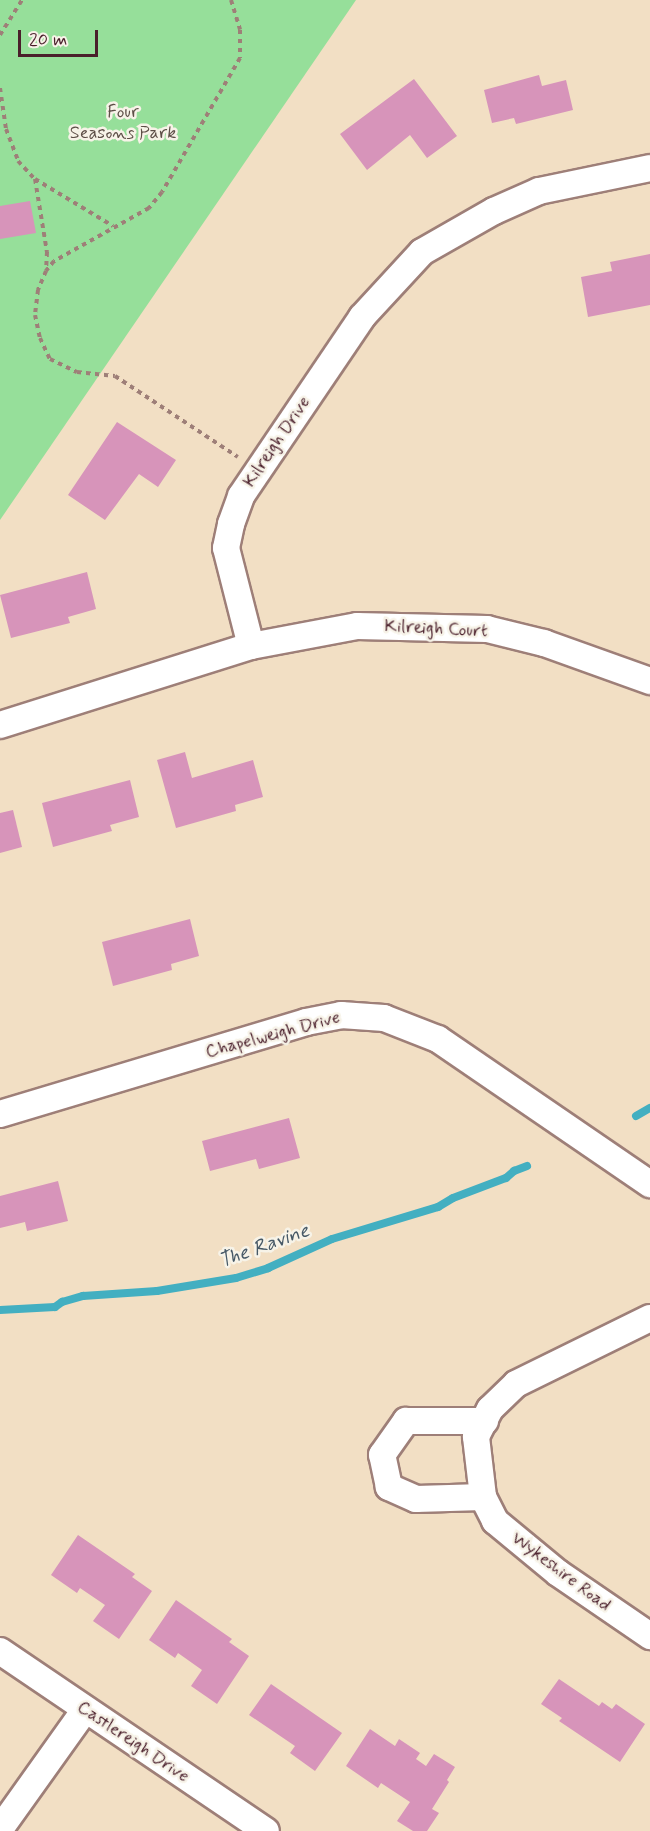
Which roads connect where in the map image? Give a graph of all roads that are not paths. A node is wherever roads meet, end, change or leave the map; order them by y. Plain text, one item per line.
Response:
1 (650, 168) edge
2 (251, 646) junction
3 (650, 681) edge
4 (0, 725) edge
5 (0, 1114) edge
6 (650, 1184) edge
7 (650, 1318) edge
8 (485, 1420) junction
9 (483, 1497) junction
10 (650, 1636) edge
11 (0, 1651) edge
12 (85, 1710) junction
13 (0, 1829) edge
14 (266, 1831) edge

1 - 2 street, Kilreigh Drive
2 - 3 street, Kilreigh Court
2 - 4 street
5 - 6 street, Chapelweigh Drive
7 - 8 street, Wykeshire Road
8 - 9 street, Wykeshire Road
8 - 9 street
9 - 10 street, Wykeshire Road
11 - 12 street, Castlereigh Drive
12 - 13 street
12 - 14 street, Castlereigh Drive

